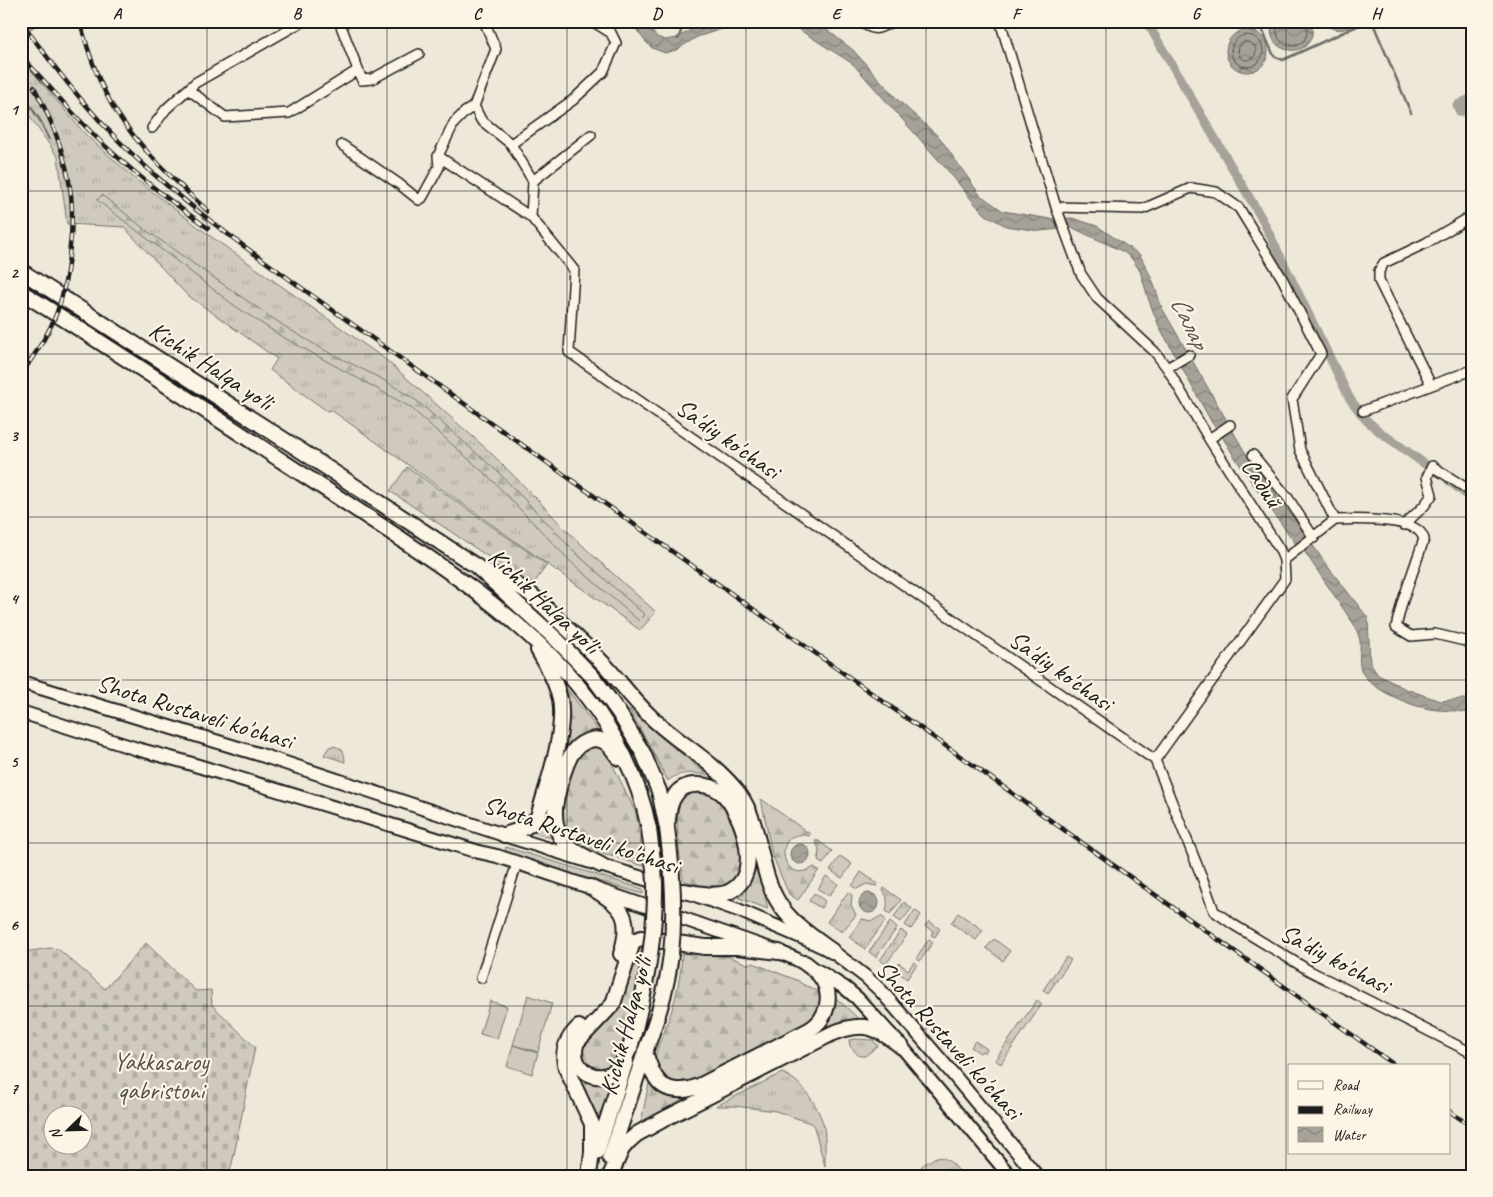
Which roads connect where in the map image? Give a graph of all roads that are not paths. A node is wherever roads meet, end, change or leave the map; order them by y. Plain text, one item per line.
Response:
1 (303, 21) edge
2 (339, 21) edge
3 (484, 21) edge
4 (592, 21) edge
5 (859, 21) edge
6 (892, 21) edge
7 (1000, 21) edge
8 (419, 54) dead end
9 (358, 70) junction
10 (189, 90) junction
11 (474, 106) junction
12 (152, 128) dead end
13 (591, 135) dead end
14 (511, 144) junction
15 (342, 145) dead end
16 (438, 156) junction
17 (534, 181) junction
18 (1058, 212) junction
19 (531, 216) junction
20 (1472, 216) edge
21 (21, 271) edge
22 (21, 292) edge
23 (1189, 355) dead end
24 (1167, 368) junction
25 (1472, 370) edge
26 (1431, 385) junction
27 (1363, 411) dead end
28 (1230, 425) dead end
29 (1209, 438) junction
30 (297, 448) junction
31 (1252, 455) dead end
32 (287, 464) junction
33 (1472, 492) edge
34 (1335, 520) junction
35 (1404, 524) junction
36 (1313, 538) junction
37 (1284, 560) junction
38 (476, 566) junction
39 (529, 635) junction
40 (1472, 645) edge
41 (21, 682) edge
42 (21, 712) edge
43 (1155, 760) junction
44 (638, 786) junction
45 (667, 828) junction
46 (504, 835) junction
47 (517, 863) junction
48 (601, 865) junction
49 (590, 887) junction
50 (684, 891) junction
51 (778, 952) junction
52 (832, 952) junction
53 (805, 963) junction
54 (481, 978) dead end
55 (902, 1047) junction
56 (630, 1048) junction
57 (645, 1052) junction
58 (1472, 1053) edge
59 (589, 1176) edge
60 (605, 1176) edge
61 (610, 1176) edge
62 (1010, 1176) edge
63 (1037, 1176) edge

1 - 10 street
2 - 9 street
3 - 11 street
4 - 14 street
5 - 6 street
7 - 18 street, Садий
8 - 9 street
9 - 10 street
10 - 12 street
11 - 14 street
11 - 16 street
13 - 17 street
14 - 17 street
15 - 16 street
16 - 19 street
17 - 19 street
18 - 24 street, Садий
18 - 34 street
19 - 43 street, Sa'diy ko'chasi
20 - 26 street
21 - 30 highway, Kichik Halqa yo'li
22 - 32 highway, Kichik Halqa yo'li
23 - 24 street
24 - 29 street, Садий
25 - 26 street
26 - 27 street
28 - 29 street
29 - 37 street, Садий
30 - 32 highway
30 - 38 highway, Kichik Halqa yo'li
31 - 36 street
32 - 39 highway, Kichik Halqa yo'li
33 - 35 street
34 - 35 street
34 - 36 street
35 - 40 street
36 - 37 street
37 - 43 street
38 - 45 highway, Kichik Halqa yo'li
38 - 52 highway
39 - 44 highway, Kichik Halqa yo'li
39 - 46 highway
41 - 46 main road, Shota Rustaveli ko'chasi
42 - 47 main road, Shota Rustaveli ko'chasi
43 - 58 street, Sa'diy ko'chasi
44 - 48 highway
44 - 56 highway, Kichik Halqa yo'li, bridge
45 - 50 highway
45 - 57 highway, Kichik Halqa yo'li, bridge
46 - 48 main road, Shota Rustaveli ko'chasi
47 - 49 main road, Shota Rustaveli ko'chasi
47 - 54 street
48 - 50 main road, Shota Rustaveli ko'chasi
49 - 51 main road, Shota Rustaveli ko'chasi
49 - 59 highway
50 - 52 main road, Shota Rustaveli ko'chasi
51 - 53 main road, Shota Rustaveli ko'chasi
51 - 56 highway
52 - 63 main road, Shota Rustaveli ko'chasi
53 - 55 main road, Shota Rustaveli ko'chasi
53 - 57 highway
55 - 61 highway
55 - 62 main road, Shota Rustaveli ko'chasi
56 - 59 highway, Kichik Halqa yo'li
57 - 60 highway, Kichik Halqa yo'li

